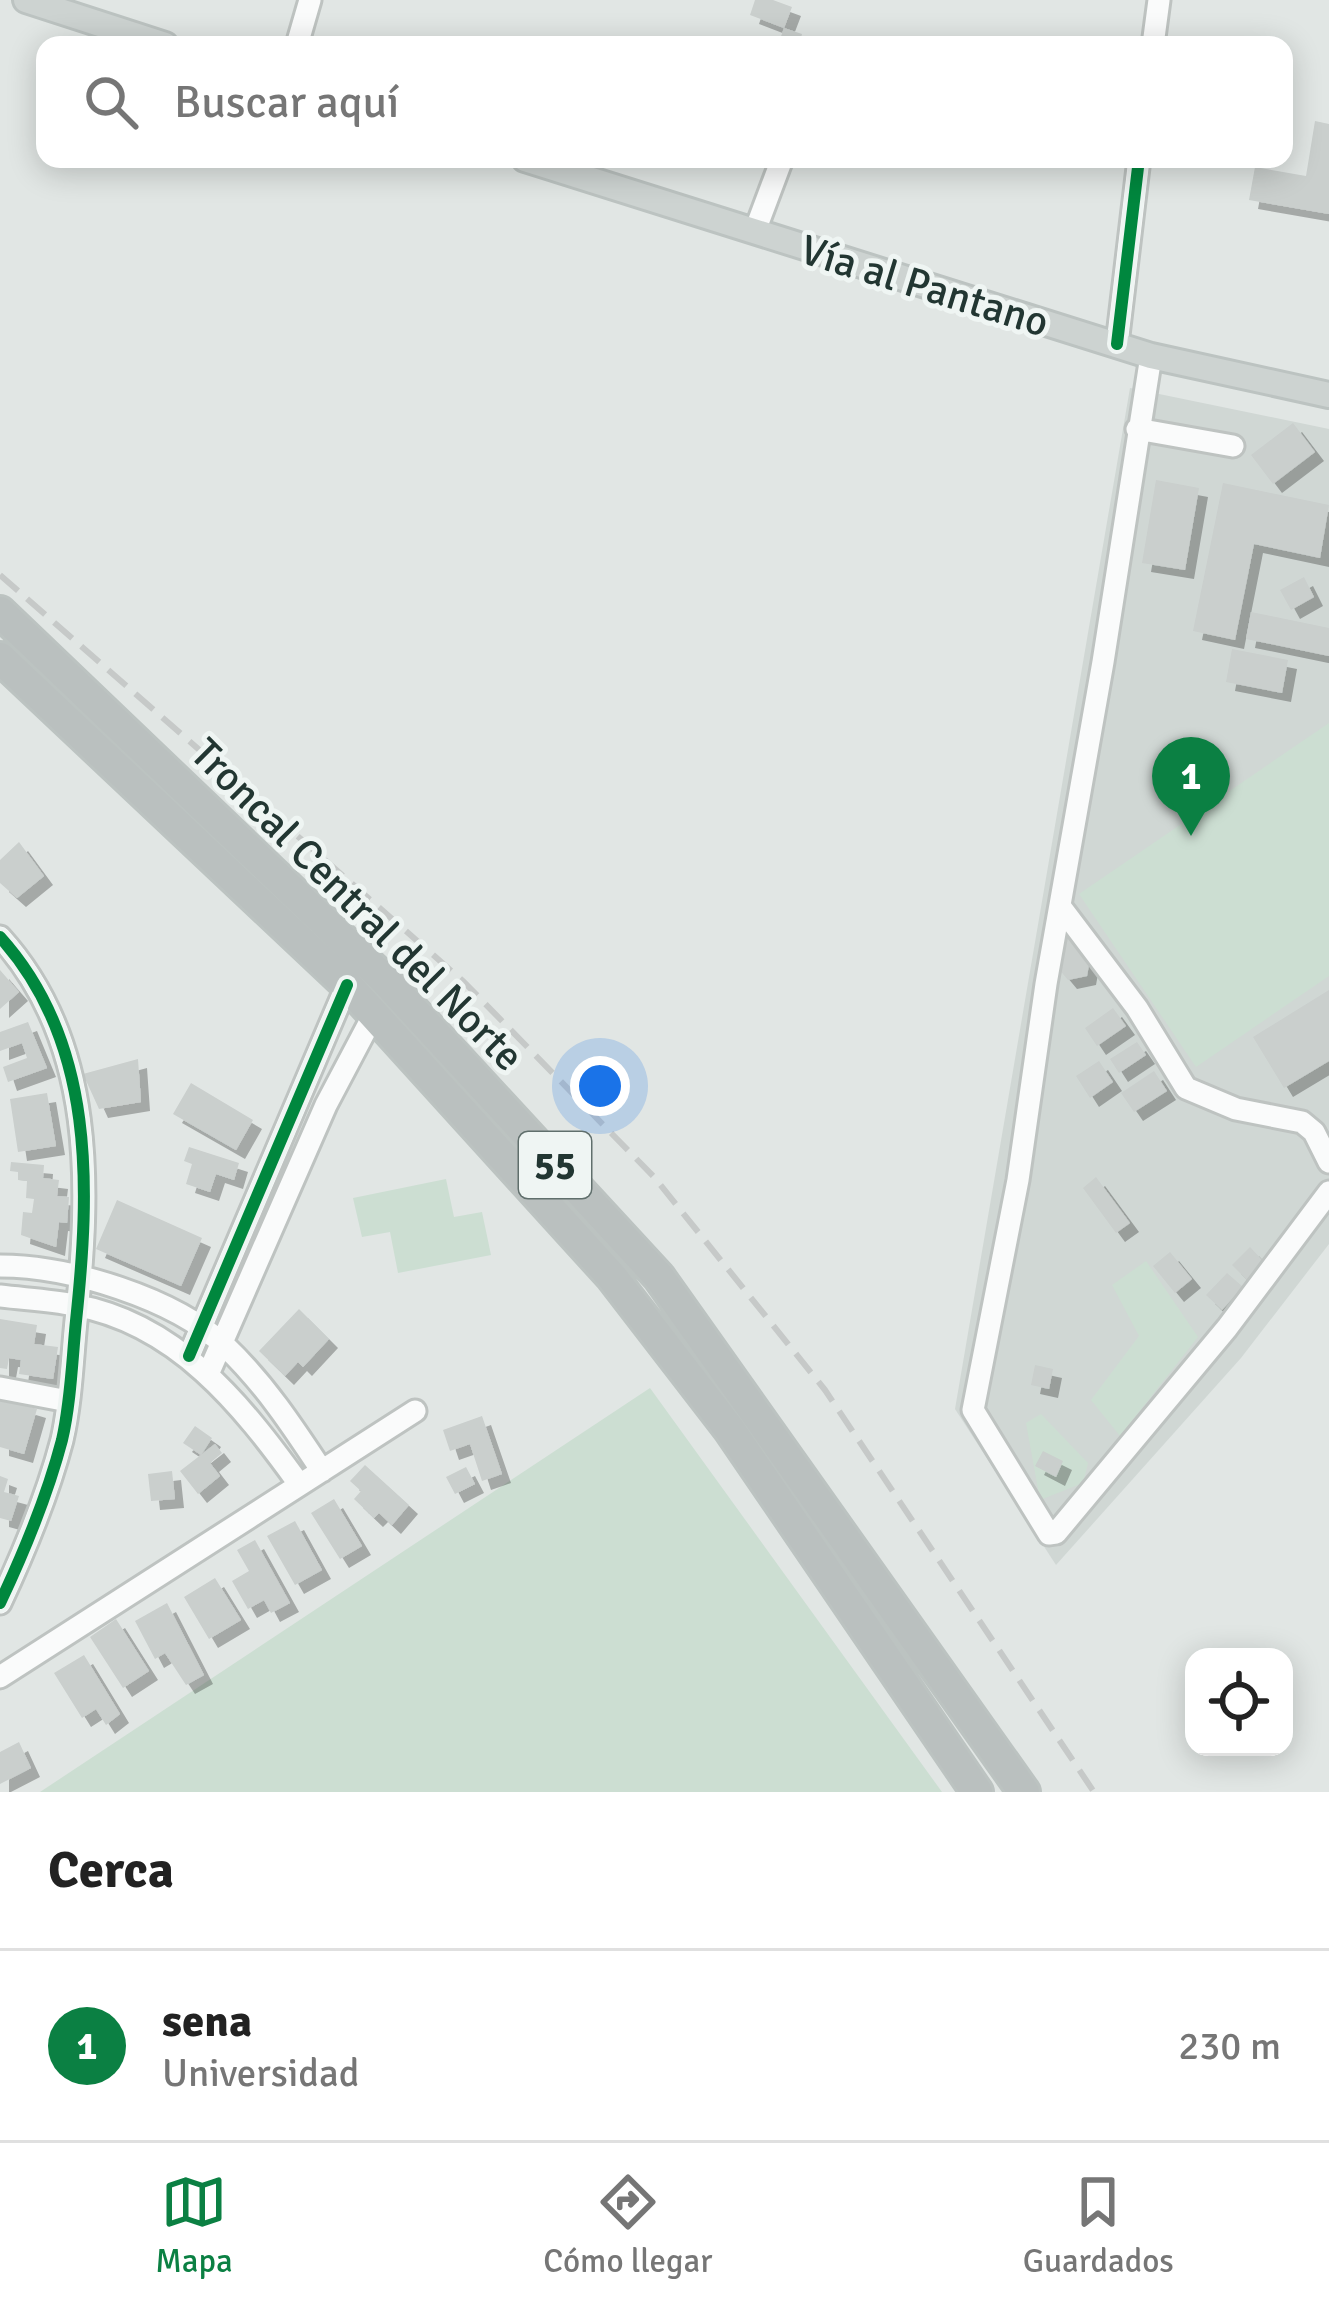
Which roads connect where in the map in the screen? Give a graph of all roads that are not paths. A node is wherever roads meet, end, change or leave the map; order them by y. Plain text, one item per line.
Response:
1 (26, 0) edge
2 (310, 0) edge
3 (1159, 0) edge
4 (137, 36) edge
5 (300, 36) edge
6 (1154, 36) edge
7 (553, 168) edge
8 (779, 168) edge
9 (1138, 168) edge
10 (755, 231) junction
11 (1117, 344) junction
12 (1151, 356) junction
13 (1329, 395) edge
14 (1137, 429) junction
15 (1233, 446) dead end
16 (0, 612) edge
17 (0, 658) edge
18 (1060, 906) junction
19 (0, 938) edge
20 (347, 985) junction
21 (374, 1014) junction
22 (1329, 1162) edge
23 (265, 1173) junction
24 (291, 1186) junction
25 (1329, 1192) edge
26 (0, 1265) edge
27 (82, 1278) junction
28 (0, 1296) edge
29 (78, 1305) junction
30 (201, 1329) junction
31 (223, 1344) junction
32 (189, 1356) junction
33 (209, 1372) junction
34 (0, 1388) edge
35 (68, 1401) junction
36 (415, 1411) dead end
37 (322, 1471) junction
38 (299, 1484) junction
39 (0, 1603) edge
40 (0, 1677) edge
41 (977, 1792) edge
42 (1024, 1792) edge

1 - 4 main road
2 - 5 street
3 - 6 street
7 - 10 main road, Vía al Pantano
8 - 10 street
9 - 11 street
10 - 11 main road, Vía al Pantano
11 - 12 main road, Vía al Pantano
12 - 13 main road, Vía al Pantano
12 - 14 street
14 - 15 street
14 - 18 street
16 - 42 highway, Troncal Central del Norte / 55
17 - 20 highway, Troncal Central del Norte / 55
18 - 22 street
18 - 25 street
19 - 27 street
20 - 21 highway, Troncal Central del Norte / 55
20 - 23 street
21 - 24 street
21 - 41 highway, Troncal Central del Norte / 55
23 - 24 street
23 - 30 street
24 - 31 street
26 - 27 street
27 - 29 street
27 - 30 street
28 - 29 street
29 - 32 street
29 - 35 street
30 - 31 street
30 - 32 street
31 - 33 street
31 - 37 street
32 - 33 street
33 - 38 street
34 - 35 street
35 - 39 street
36 - 37 street
37 - 38 street
38 - 40 street

